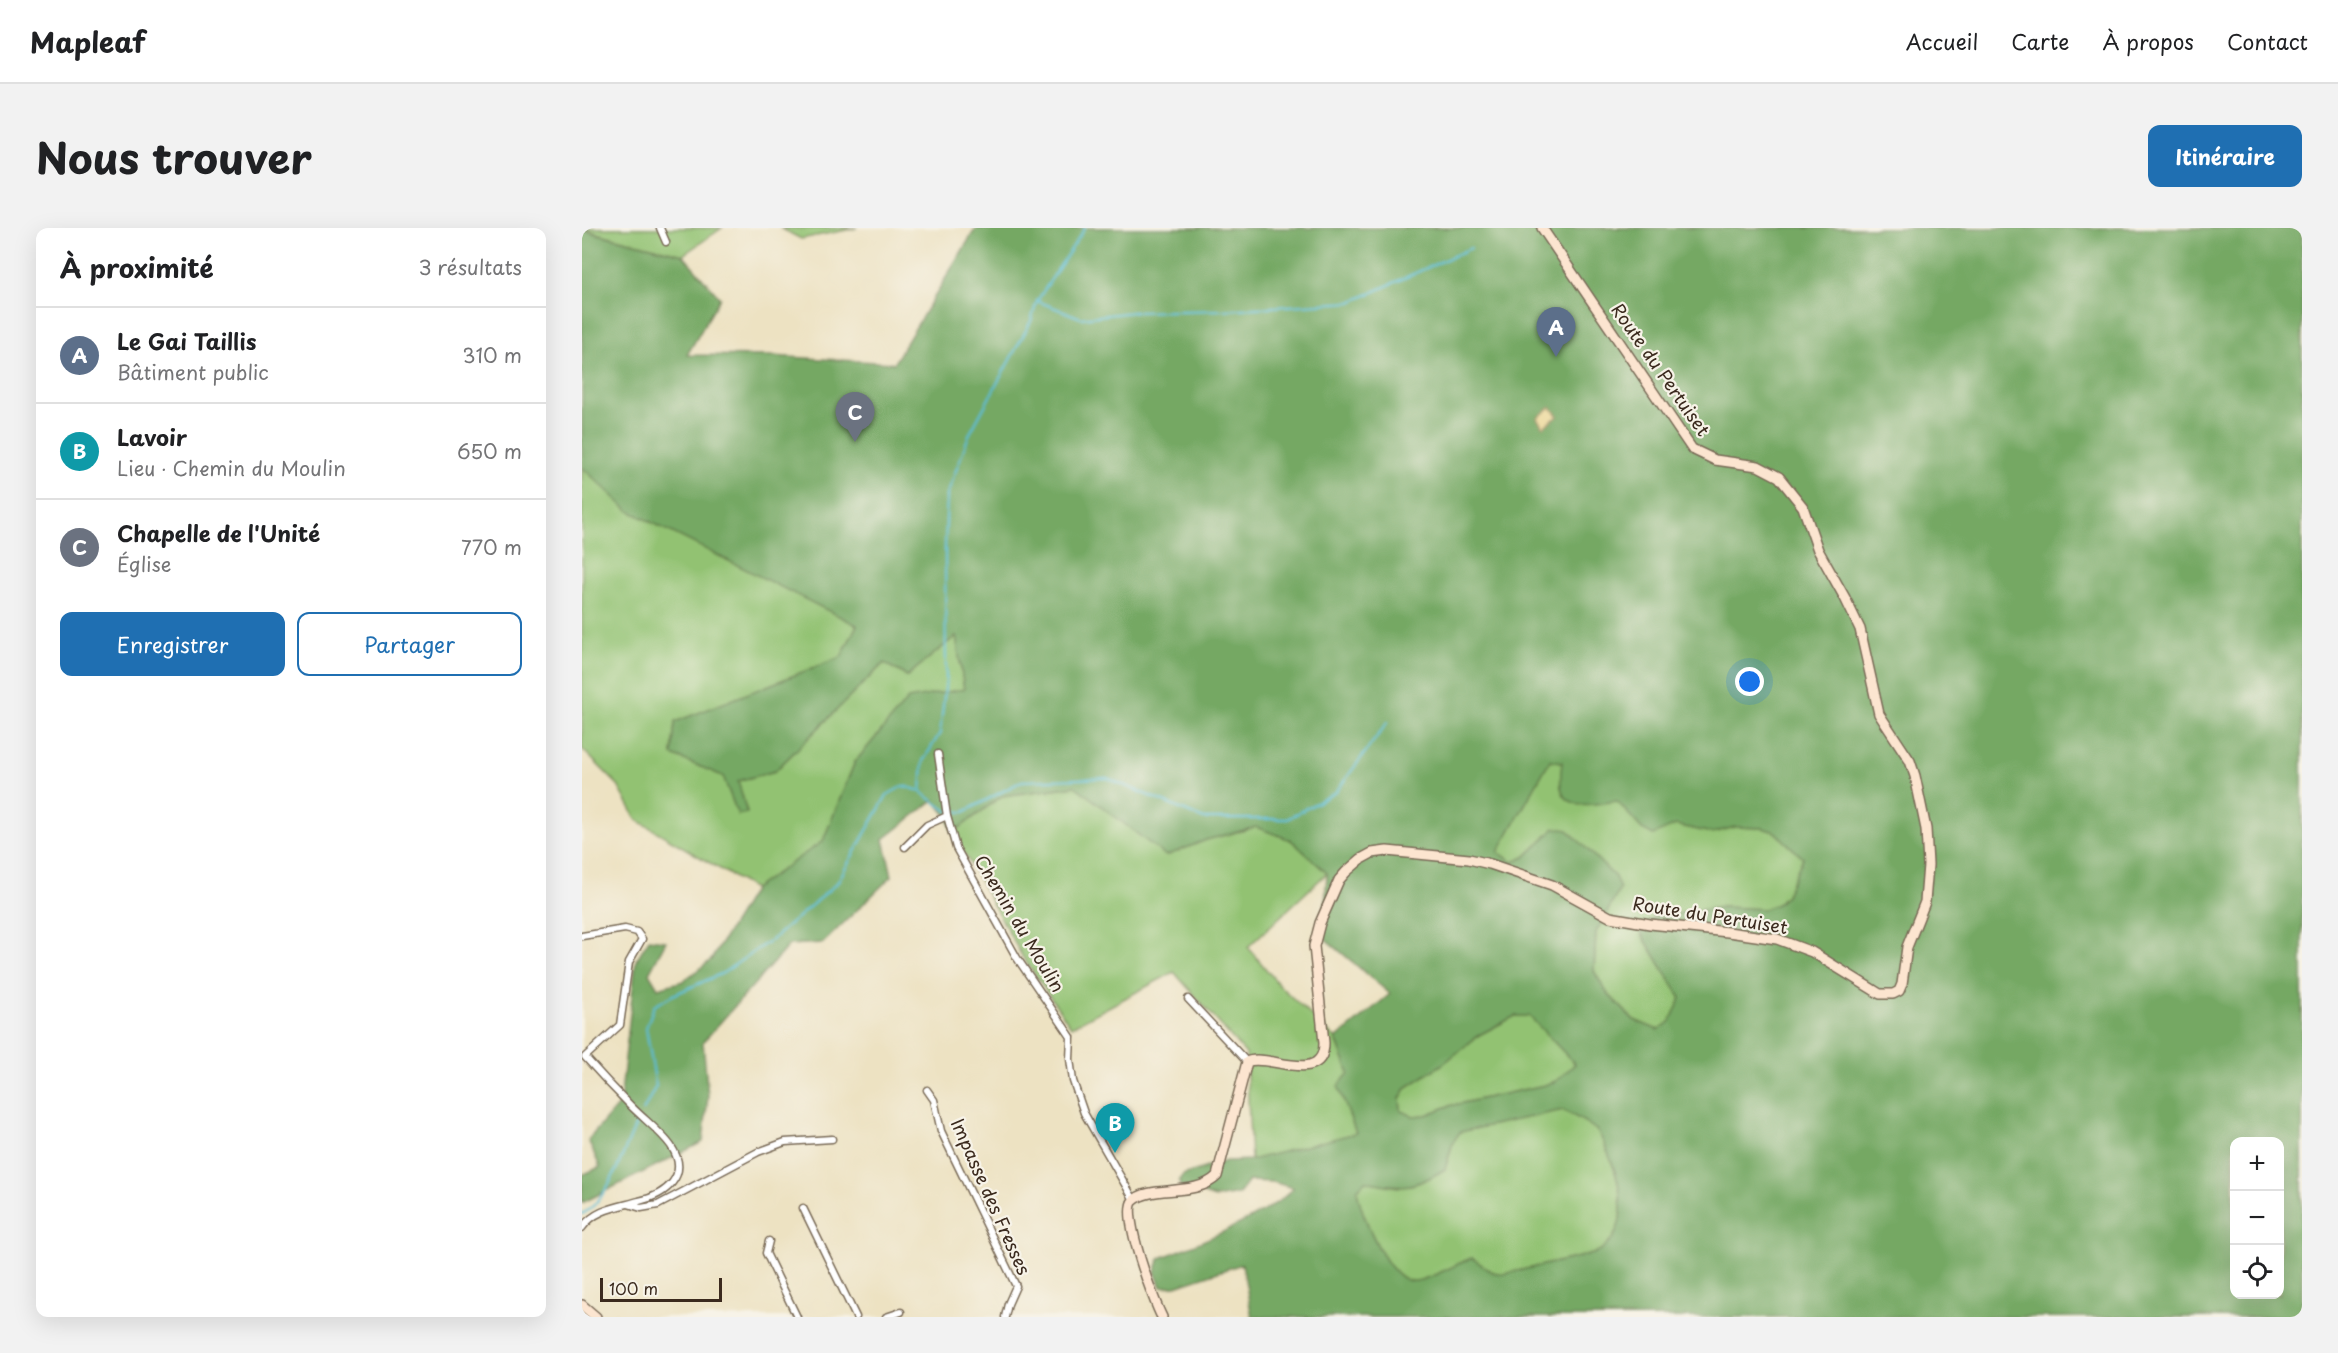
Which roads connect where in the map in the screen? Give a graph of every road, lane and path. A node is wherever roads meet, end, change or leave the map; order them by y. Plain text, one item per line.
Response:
1 (1542, 228) edge
2 (661, 229) edge
3 (666, 242) dead end
4 (938, 754) dead end
5 (947, 813) junction
6 (905, 847) dead end
7 (582, 936) edge
8 (1188, 999) dead end
9 (584, 1057) edge
10 (1246, 1062) junction
11 (927, 1090) dead end
12 (832, 1139) dead end
13 (627, 1204) junction
14 (1132, 1204) junction
15 (803, 1208) dead end
16 (582, 1228) edge
17 (769, 1241) dead end
18 (582, 1305) edge
19 (902, 1312) dead end
20 (596, 1317) edge
21 (797, 1317) edge
22 (856, 1317) edge
23 (886, 1317) edge
24 (1005, 1317) edge
25 (1162, 1317) edge

1 - 10 street, Route du Pertuiset
2 - 3 street
4 - 5 street, Chemin du Moulin
5 - 6 street
5 - 14 street, Chemin du Moulin
7 - 9 street
8 - 10 street
9 - 13 street
10 - 14 street
11 - 24 street, Impasse des Fresses
12 - 13 street
13 - 16 street
14 - 25 street
15 - 22 street
17 - 21 street
18 - 20 street
19 - 23 street

